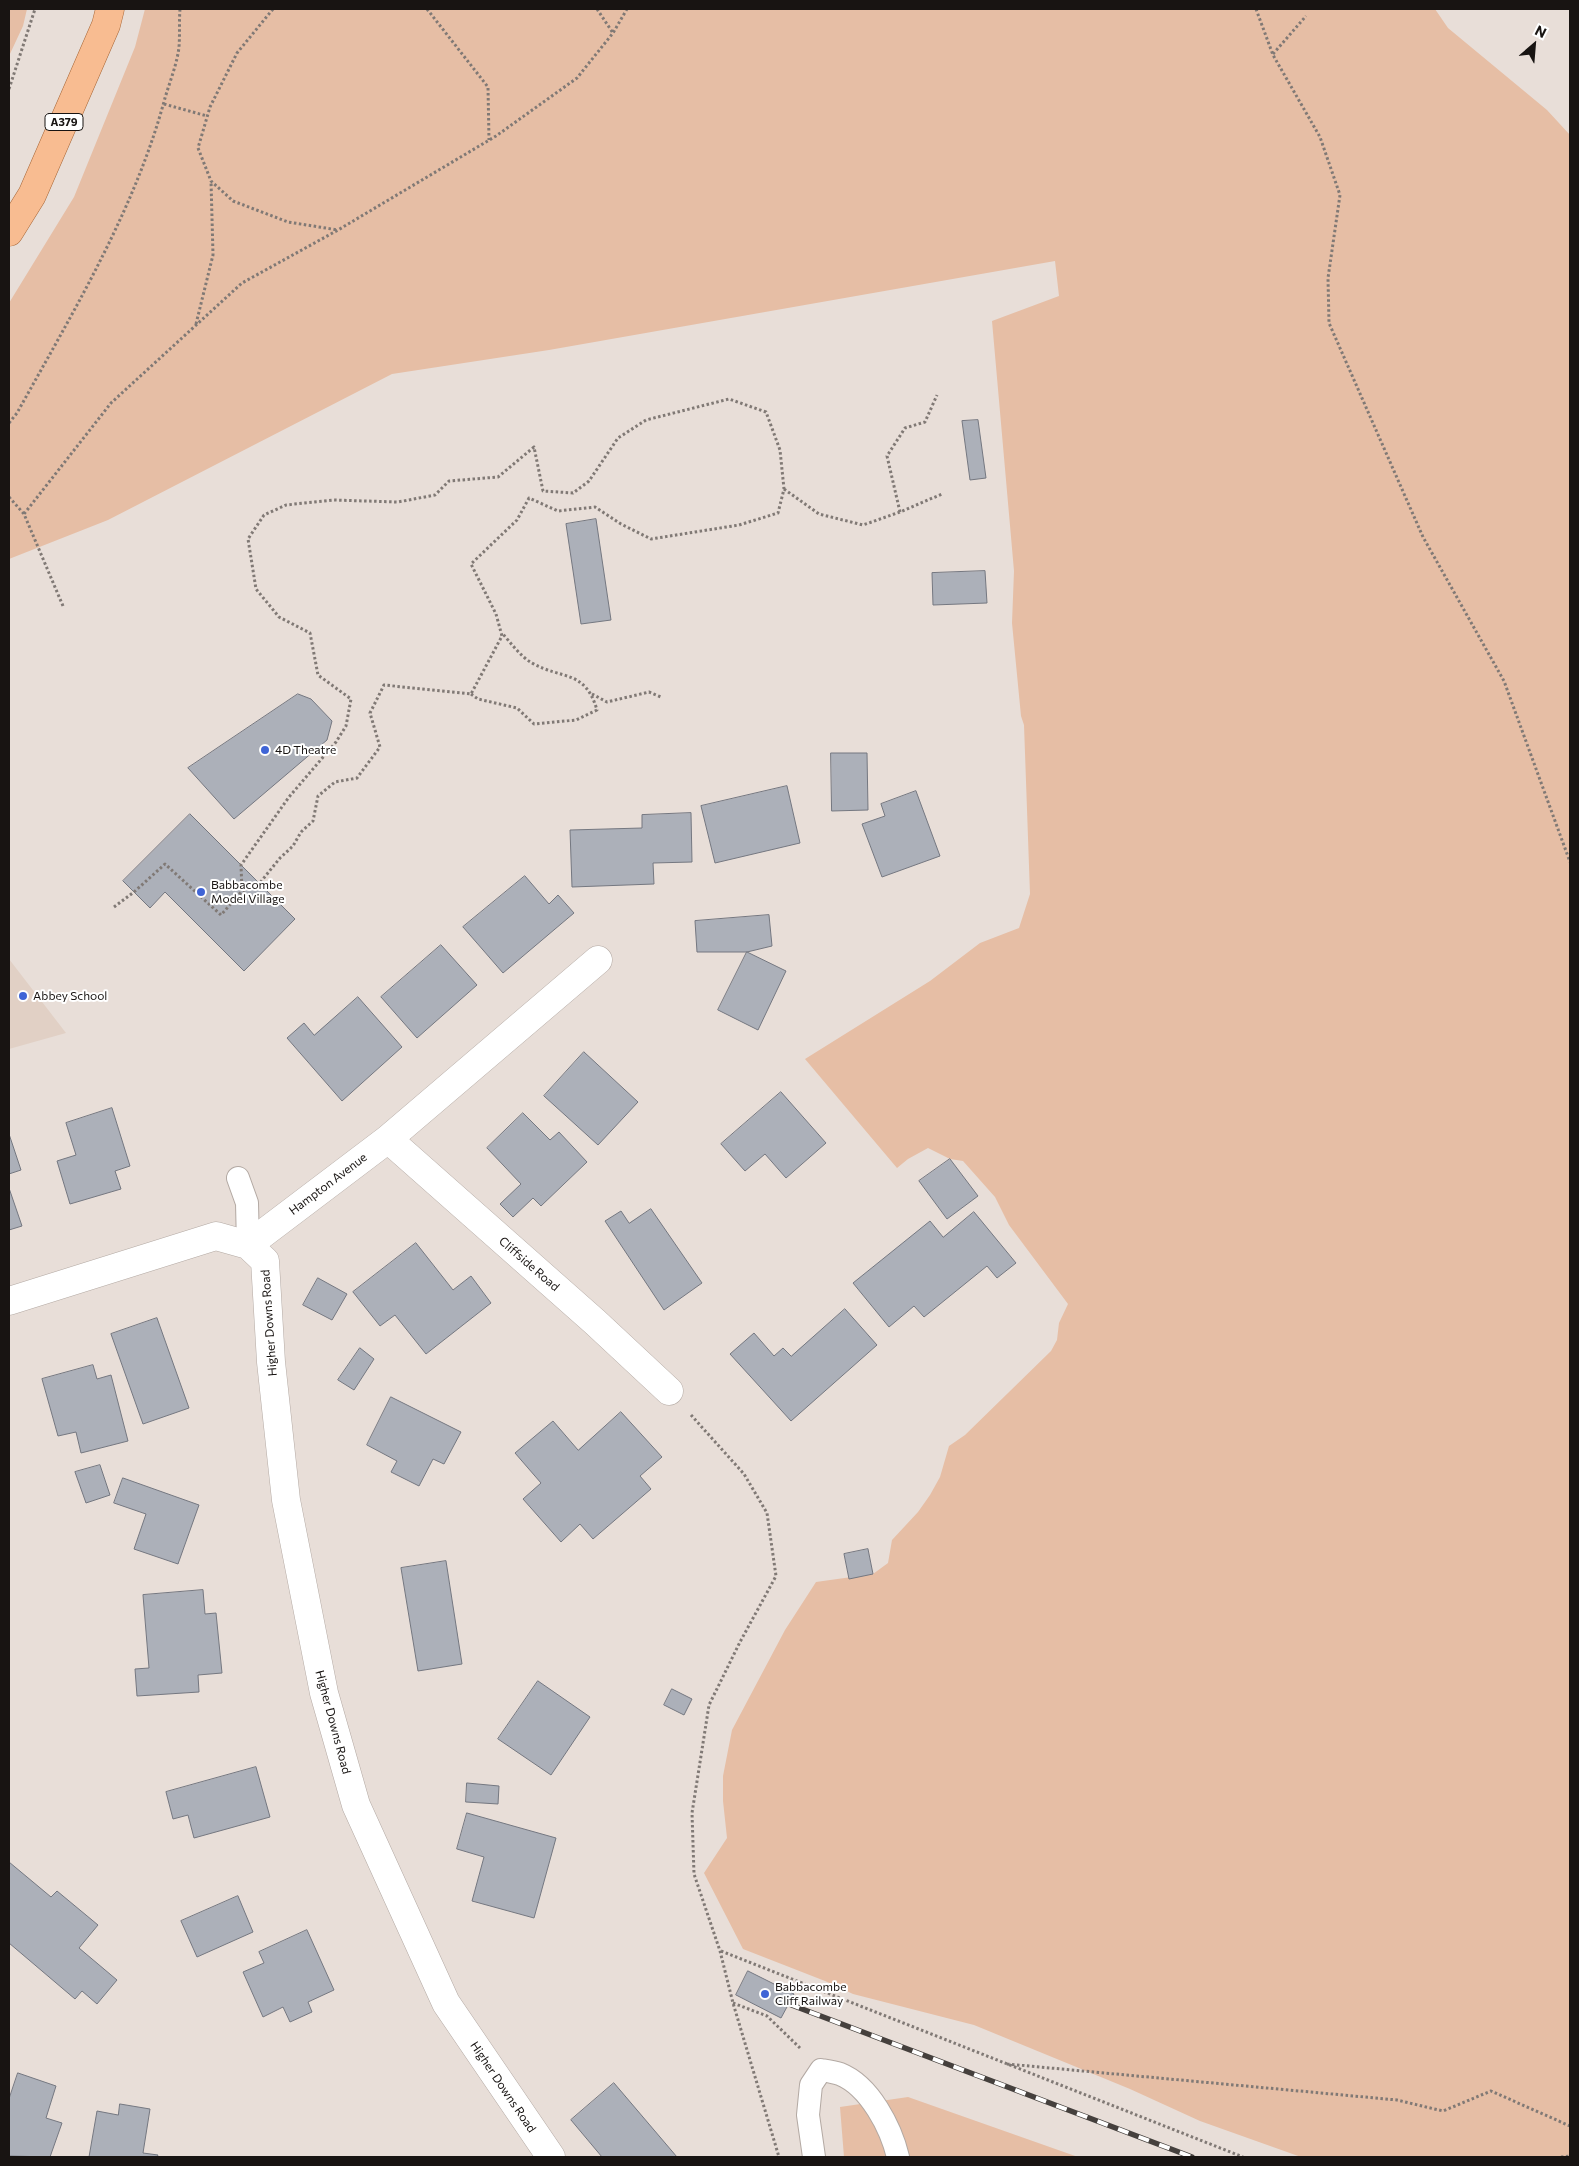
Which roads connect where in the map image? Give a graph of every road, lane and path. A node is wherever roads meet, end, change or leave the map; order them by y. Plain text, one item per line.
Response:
1 (35, 9) edge
2 (110, 9) edge
3 (180, 9) edge
4 (273, 9) edge
5 (428, 9) edge
6 (598, 9) edge
7 (627, 9) edge
8 (1256, 9) edge
9 (1306, 16) dead end
10 (613, 33) junction
11 (1273, 55) junction
12 (9, 89) edge
13 (164, 104) junction
14 (207, 116) junction
15 (489, 140) junction
16 (211, 181) junction
17 (338, 230) junction
18 (9, 232) edge
19 (196, 325) junction
20 (937, 395) dead end
21 (9, 423) edge
22 (784, 488) junction
23 (942, 494) dead end
24 (9, 497) edge
25 (900, 512) junction
26 (24, 514) junction
27 (63, 606) dead end
28 (501, 632) junction
29 (592, 693) junction
30 (471, 694) junction
31 (662, 697) dead end
32 (1570, 862) edge
33 (242, 891) junction
34 (114, 907) dead end
35 (598, 960) dead end
36 (388, 1139) junction
37 (238, 1178) dead end
38 (248, 1246) junction
39 (9, 1301) edge
40 (669, 1392) joint
41 (720, 1951) junction
42 (733, 2003) junction
43 (1007, 2064) junction
44 (821, 2070) junction
45 (1570, 2126) edge
46 (1570, 2156) edge
47 (550, 2157) edge
48 (780, 2157) edge
49 (814, 2157) edge
50 (898, 2157) edge
51 (1243, 2157) edge
52 (1561, 2157) edge

1 - 12 path
2 - 18 main road, A379
3 - 13 path
4 - 14 path
5 - 15 path
6 - 10 path
7 - 10 path
8 - 11 path
9 - 11 path
10 - 15 path
11 - 32 path
13 - 14 path
13 - 21 path
14 - 16 path
15 - 17 path
16 - 17 path
16 - 19 path
17 - 19 path
19 - 26 path
20 - 25 path
22 - 25 path
22 - 28 path
22 - 33 path
23 - 25 path
24 - 26 path
26 - 27 path
28 - 29 path
28 - 30 path
29 - 30 path
29 - 31 path
30 - 33 path
33 - 34 path
35 - 36 street, Hampton Avenue
36 - 38 street, Hampton Avenue
36 - 40 street, Cliffside Road
37 - 38 lane
38 - 39 street
38 - 47 street, Higher Downs Road
40 - 41 path
41 - 42 path
41 - 43 path
42 - 44 path
42 - 48 path
43 - 45 path
43 - 51 path
44 - 49 lane
44 - 50 lane
46 - 52 path

